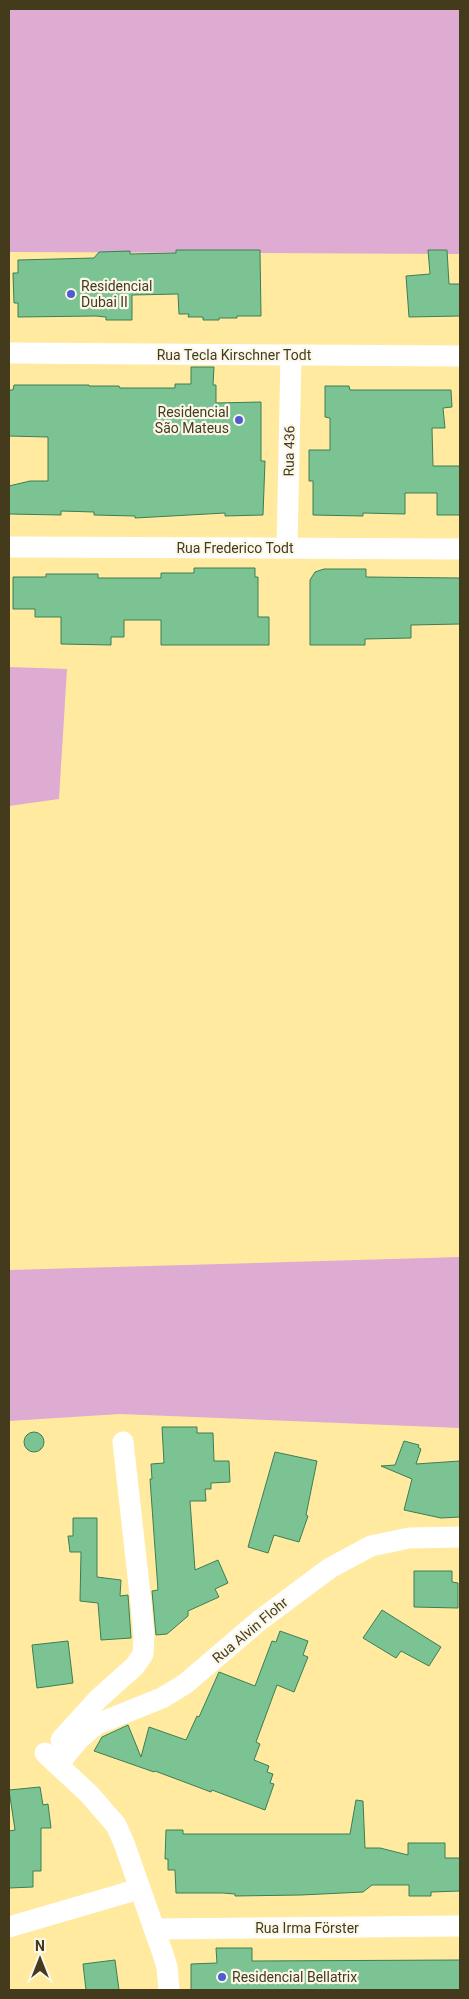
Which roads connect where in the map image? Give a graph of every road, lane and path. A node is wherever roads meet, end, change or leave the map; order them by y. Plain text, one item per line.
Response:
1 (9, 353) edge
2 (291, 355) junction
3 (460, 356) edge
4 (9, 546) edge
5 (287, 548) junction
6 (460, 549) edge
7 (123, 1442) dead end
8 (460, 1537) edge
9 (50, 1758) junction
10 (139, 1889) junction
11 (460, 1926) edge
12 (9, 1927) edge
13 (154, 1929) junction
14 (169, 1990) edge

1 - 2 street, Rua Tecla Kirschner Todt
2 - 3 street, Rua Tecla Kirschner Todt
2 - 5 street, Rua 436
4 - 5 street, Rua Frederico Todt
5 - 6 street, Rua Frederico Todt
7 - 9 street
8 - 9 street, Rua Alvin Flohr
9 - 10 street
10 - 12 street
10 - 13 street
11 - 13 street, Rua Irma Förster
13 - 14 street

